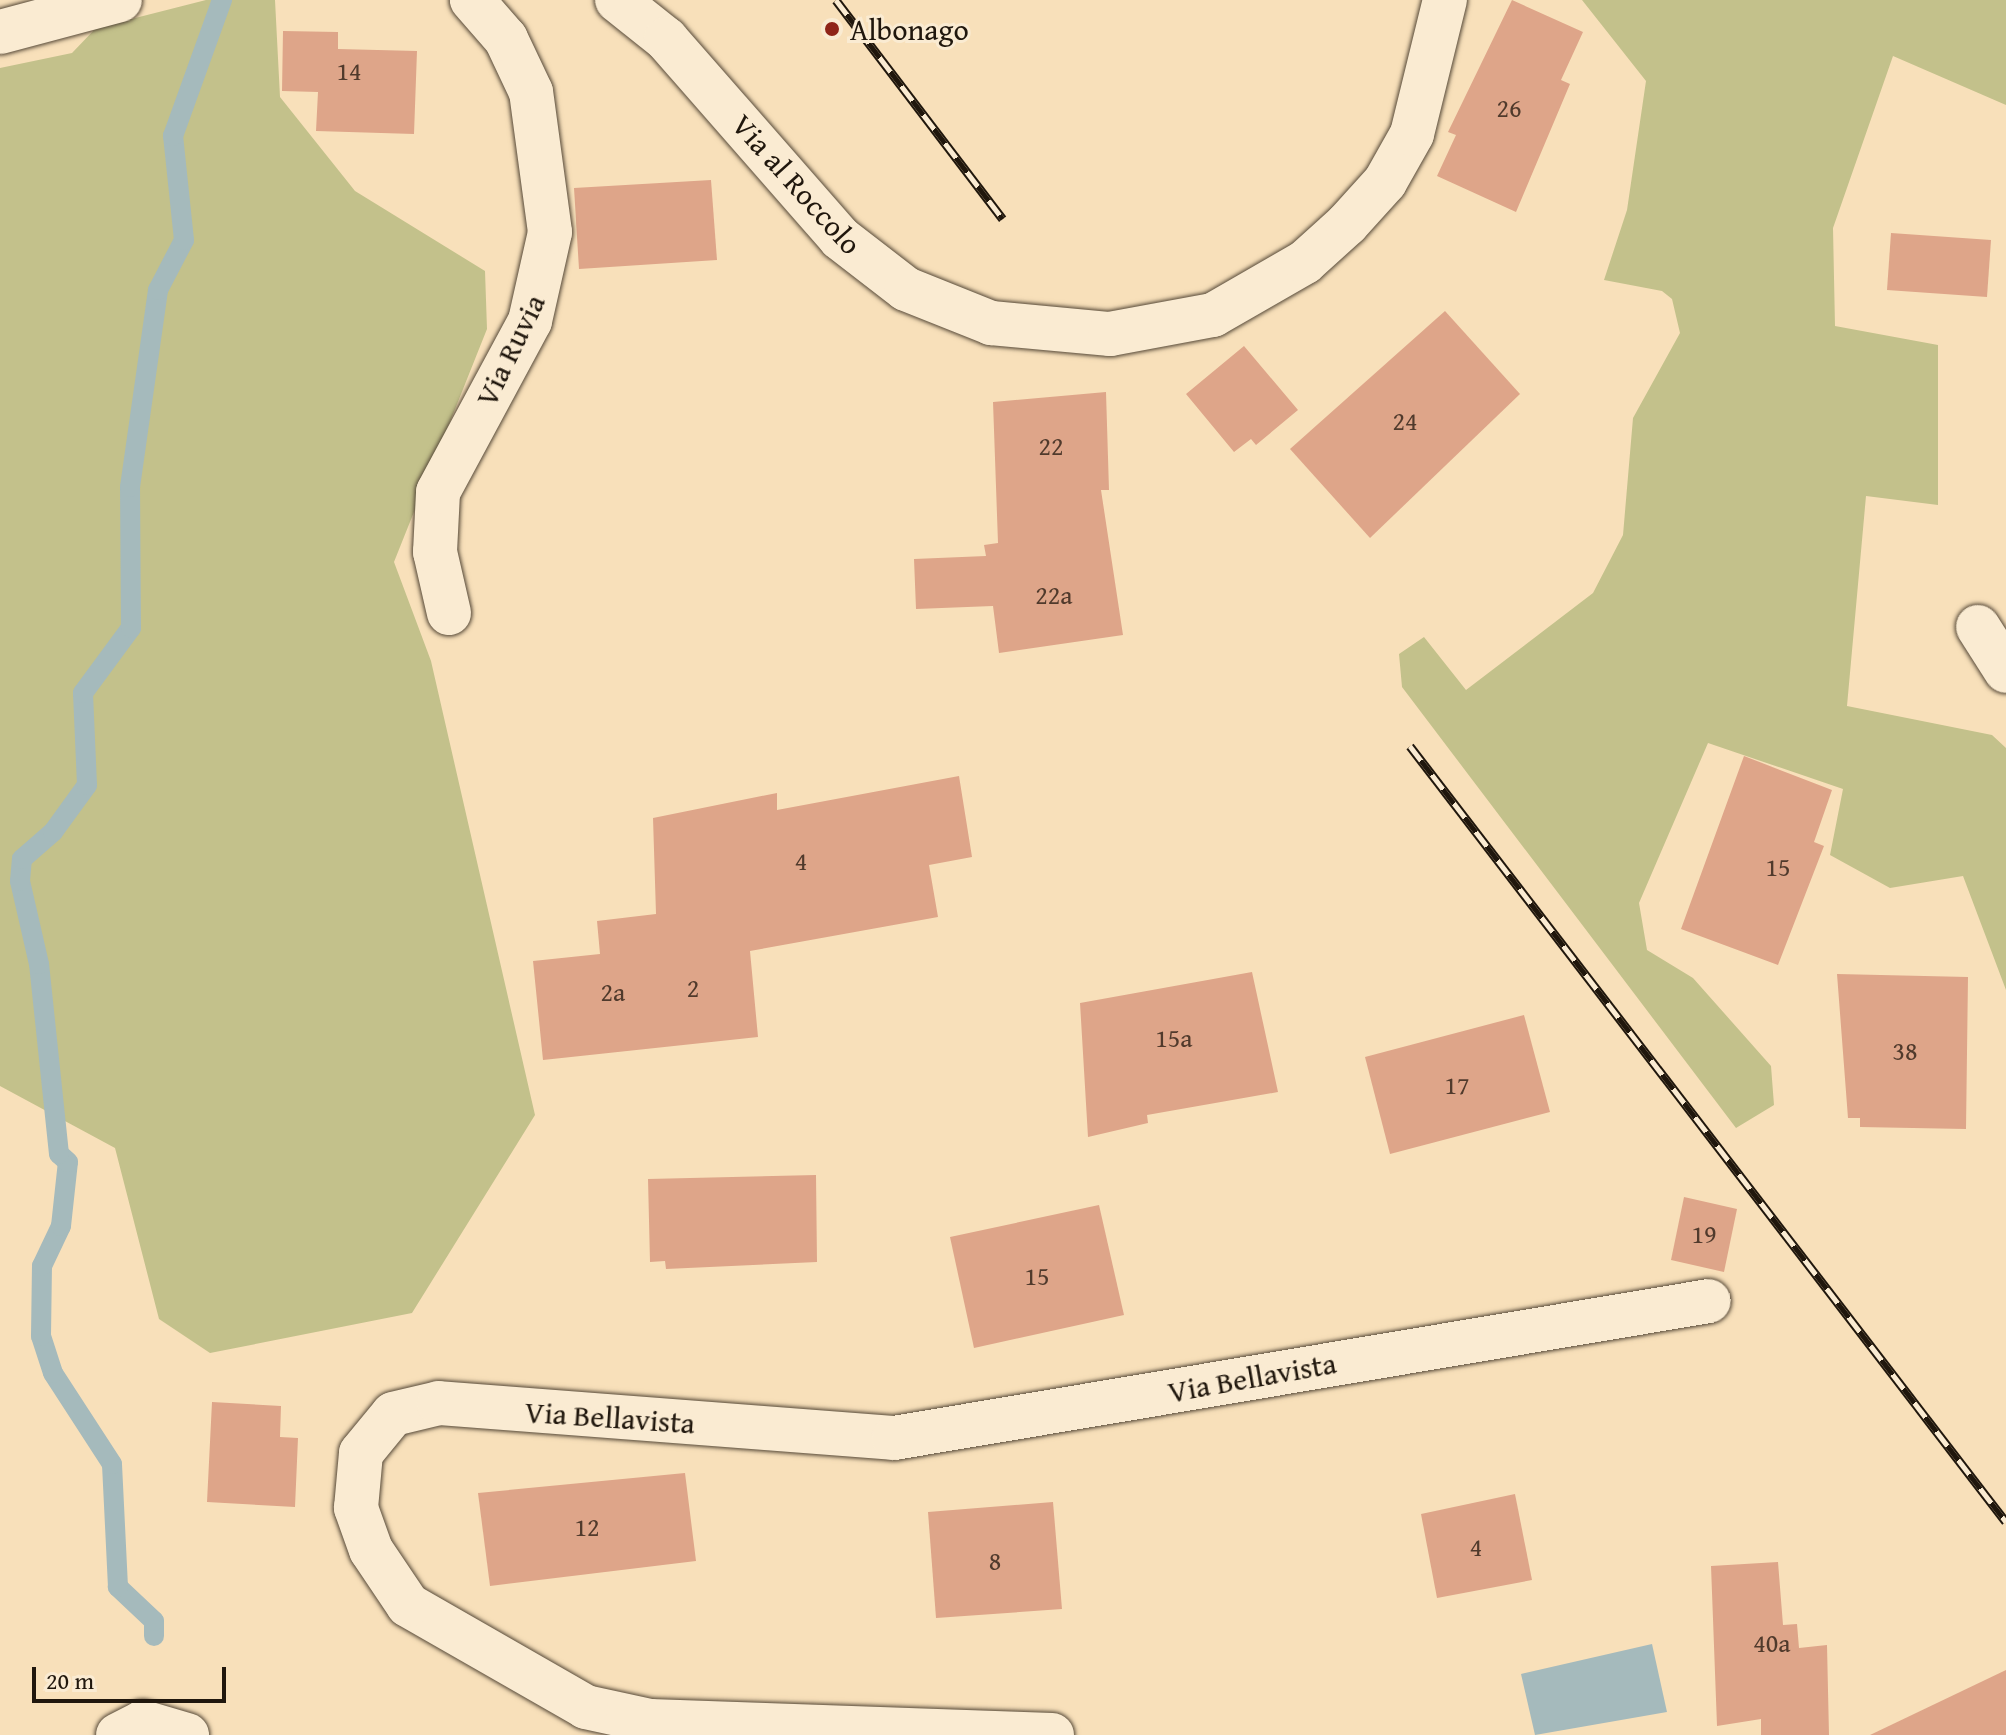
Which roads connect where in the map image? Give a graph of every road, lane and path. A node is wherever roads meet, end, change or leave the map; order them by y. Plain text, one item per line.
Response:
1 (120, 0) edge
2 (472, 0) edge
3 (617, 0) edge
4 (1445, 0) edge
5 (0, 32) edge
6 (449, 613) dead end
7 (1978, 627) dead end
8 (2006, 671) edge
9 (1709, 1301) dead end
10 (118, 1735) edge
11 (187, 1735) edge
12 (1052, 1735) edge

1 - 5 street
2 - 6 street, Via Ruvia
3 - 4 street, Via al Roccolo
7 - 8 street
9 - 12 street, Via Bellavista
10 - 11 street

